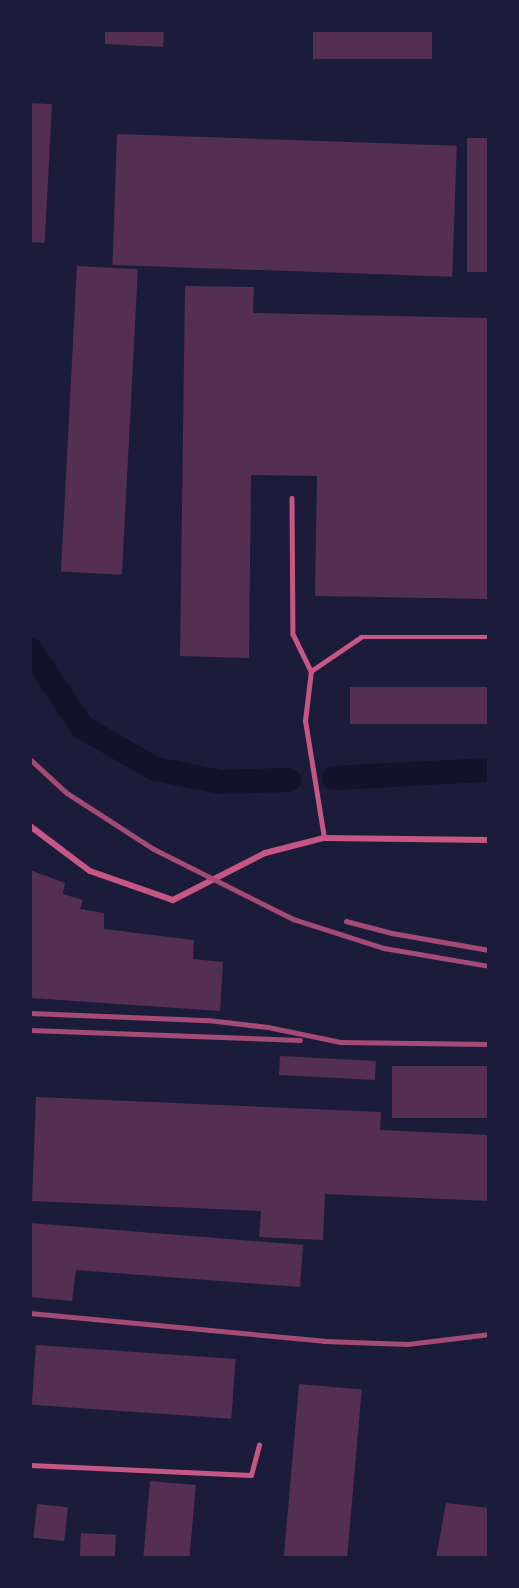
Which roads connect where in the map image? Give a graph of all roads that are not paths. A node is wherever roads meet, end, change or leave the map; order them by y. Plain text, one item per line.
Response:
1 (292, 498) dead end
2 (489, 638) edge
3 (311, 671) junction
4 (30, 826) edge
5 (324, 838) junction
6 (489, 840) edge
7 (259, 1445) dead end
8 (30, 1465) edge

1 - 3 lane
2 - 3 lane
3 - 5 lane
4 - 5 street
5 - 6 street
7 - 8 lane

